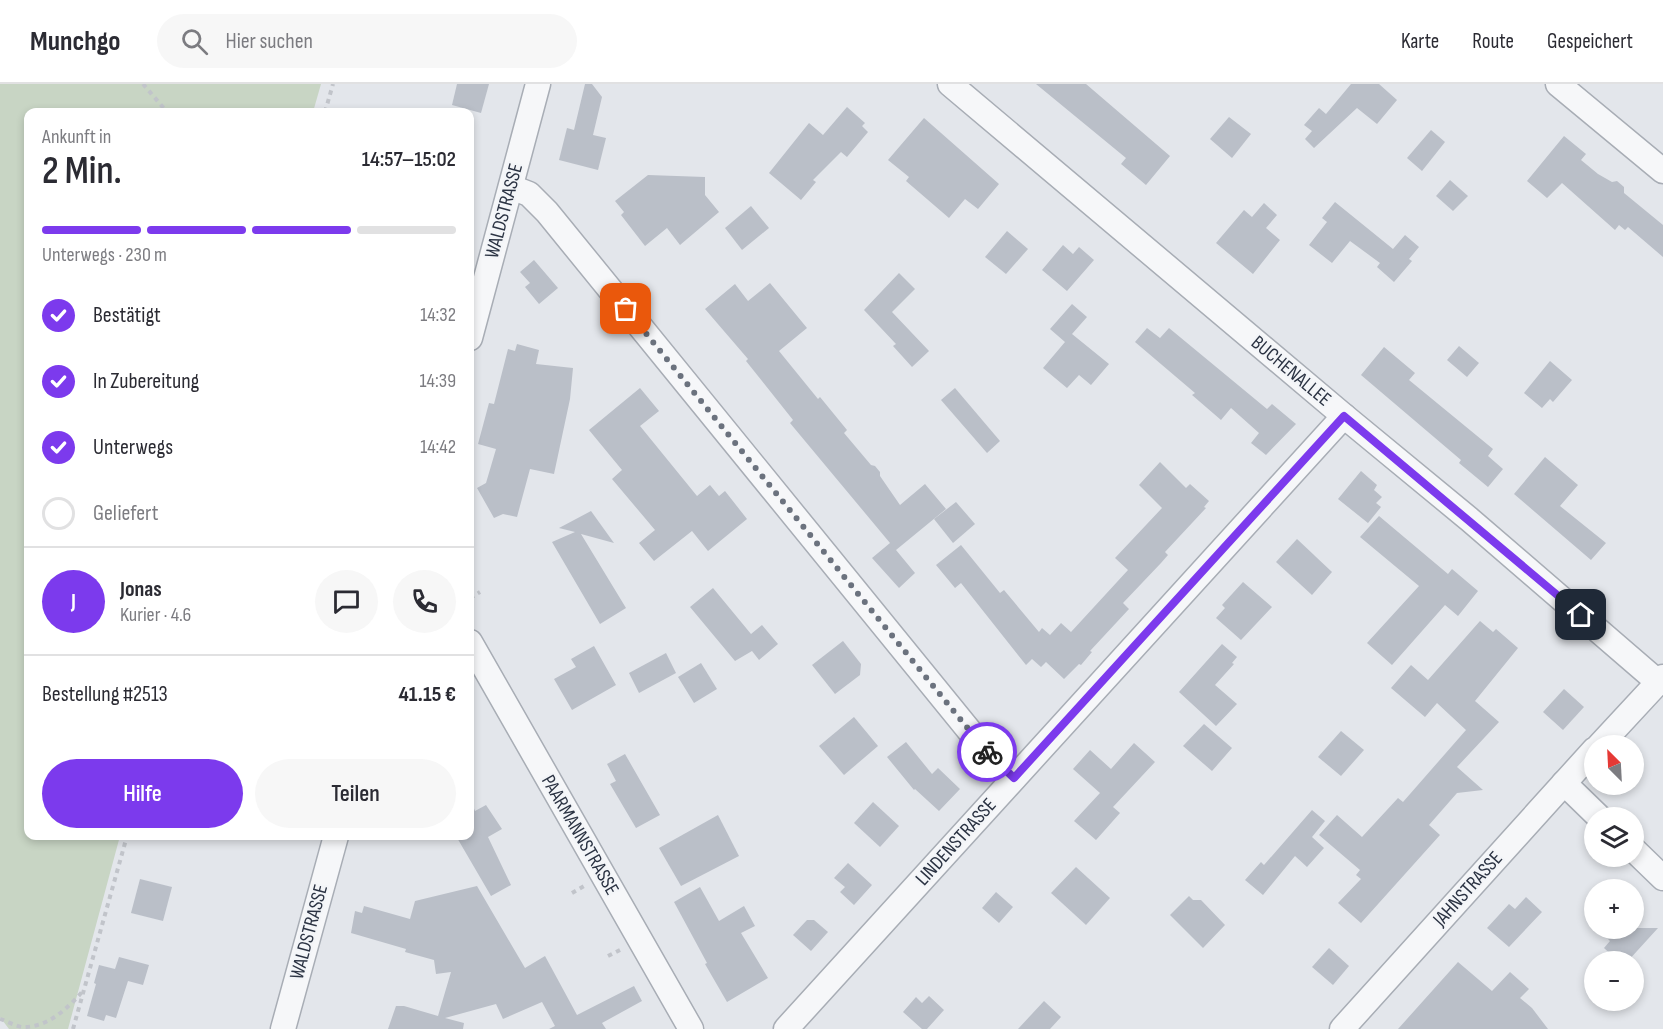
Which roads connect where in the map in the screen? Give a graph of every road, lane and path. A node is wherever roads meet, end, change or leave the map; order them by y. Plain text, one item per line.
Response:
1 (142, 84) edge
2 (333, 84) edge
3 (538, 84) edge
4 (950, 84) edge
5 (1558, 84) edge
6 (163, 108) edge
7 (326, 108) edge
8 (1663, 171) edge
9 (511, 187) junction
10 (474, 323) edge
11 (1344, 416) junction
12 (480, 592) dead end
13 (474, 596) edge
14 (474, 649) edge
15 (1661, 680) edge
16 (1609, 735) edge
17 (1584, 761) edge
18 (1014, 778) junction
19 (1564, 783) junction
20 (1589, 807) edge
21 (126, 840) edge
22 (335, 840) edge
23 (1644, 860) edge
24 (1663, 878) edge
25 (84, 989) junction
26 (0, 1019) edge
27 (73, 1029) edge
28 (283, 1029) edge
29 (691, 1029) edge
30 (786, 1029) edge
31 (1342, 1029) edge

1 - 6 path
2 - 7 path
3 - 9 street, WALDSTRASSE
4 - 11 street, BUCHENALLEE
5 - 8 street
9 - 10 street, WALDSTRASSE
9 - 18 street
11 - 15 street, BUCHENALLEE
11 - 18 street, LINDENSTRASSE
12 - 13 path
14 - 29 street, PAARMANNSTRASSE
15 - 16 street
17 - 19 street, JAHNSTRASSE
18 - 30 street, LINDENSTRASSE
19 - 20 street
19 - 31 street, JAHNSTRASSE
21 - 25 path
22 - 28 street, WALDSTRASSE
23 - 24 street
25 - 26 path
25 - 27 path

